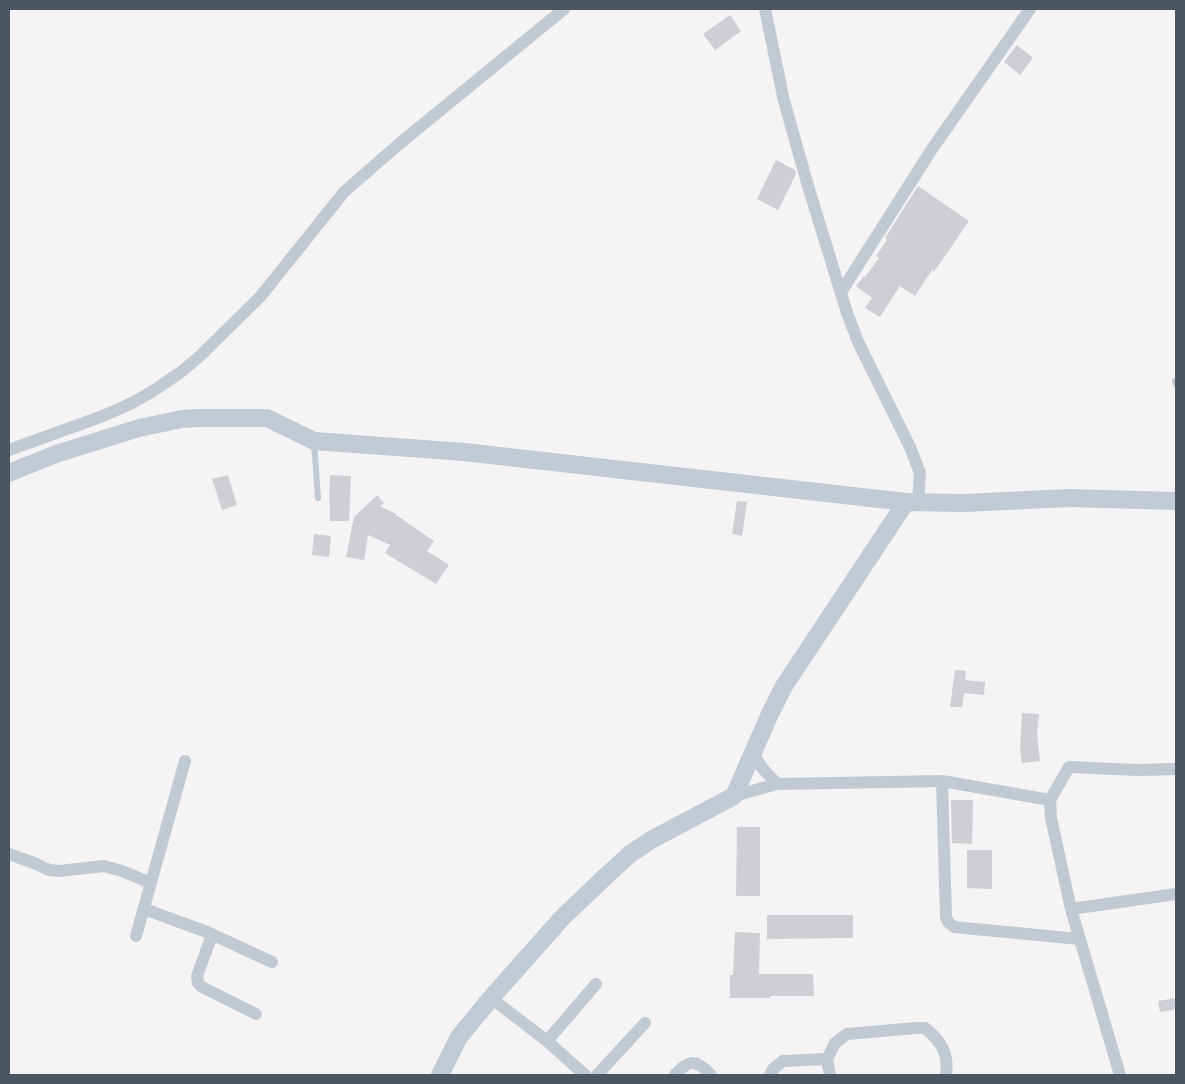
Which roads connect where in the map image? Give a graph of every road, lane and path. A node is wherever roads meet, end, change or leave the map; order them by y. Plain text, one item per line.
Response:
1 (564, 9) edge
2 (765, 9) edge
3 (1030, 9) edge
4 (841, 292) junction
5 (314, 441) junction
6 (9, 450) edge
7 (9, 473) edge
8 (318, 498) dead end
9 (1176, 500) edge
10 (912, 502) junction
11 (752, 753) junction
12 (185, 761) dead end
13 (1176, 769) edge
14 (942, 781) junction
15 (777, 784) junction
16 (734, 796) junction
17 (1050, 800) junction
18 (9, 854) edge
19 (151, 883) junction
20 (1176, 894) edge
21 (144, 909) junction
22 (1071, 909) junction
23 (212, 935) junction
24 (136, 936) dead end
25 (1079, 939) junction
26 (272, 962) dead end
27 (596, 984) dead end
28 (491, 998) junction
29 (256, 1014) dead end
30 (645, 1023) dead end
31 (547, 1041) junction
32 (827, 1059) junction
33 (440, 1075) edge
34 (585, 1075) edge
35 (598, 1075) edge
36 (676, 1075) edge
37 (711, 1075) edge
38 (770, 1075) edge
39 (830, 1075) edge
40 (946, 1075) edge
41 (1120, 1075) edge

1 - 6 street
2 - 4 street
3 - 4 street
4 - 10 street
5 - 7 street
5 - 8 lane
5 - 10 street
9 - 10 street
10 - 11 street
11 - 15 street
11 - 16 street
12 - 19 street
13 - 17 street
14 - 15 street
14 - 17 street
14 - 25 street
15 - 16 street
16 - 28 street
17 - 22 street
18 - 19 street
19 - 21 street
20 - 22 street
21 - 23 street
21 - 24 street
22 - 25 street
23 - 26 street
23 - 29 street
25 - 41 street
27 - 31 street
28 - 31 street
28 - 33 street
30 - 35 street
31 - 34 street
32 - 38 street
32 - 39 street
32 - 40 street
36 - 37 street

